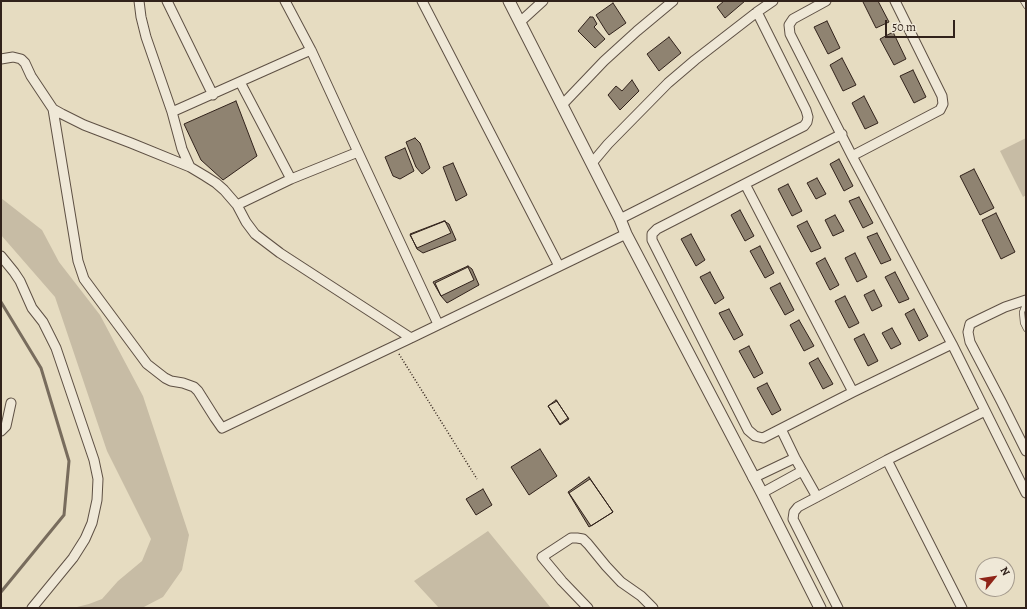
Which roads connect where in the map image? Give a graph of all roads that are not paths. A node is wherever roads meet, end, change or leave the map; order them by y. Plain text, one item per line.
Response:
1 (139, 1) edge
2 (167, 1) edge
3 (285, 1) edge
4 (422, 1) edge
5 (509, 1) edge
6 (543, 1) edge
7 (673, 1) edge
8 (773, 1) edge
9 (826, 1) edge
10 (895, 1) edge
11 (1023, 1) edge
12 (1026, 6) edge
13 (757, 12) junction
14 (520, 22) junction
15 (311, 50) junction
16 (1, 59) edge
17 (240, 82) junction
18 (212, 95) junction
19 (562, 105) junction
20 (53, 109) junction
21 (172, 112) junction
22 (842, 134) junction
23 (358, 152) junction
24 (852, 156) junction
25 (592, 163) junction
26 (190, 167) junction
27 (291, 179) junction
28 (745, 184) junction
29 (237, 205) junction
30 (620, 219) junction
31 (626, 234) junction
32 (1, 256) edge
33 (559, 266) junction
34 (1026, 301) edge
35 (438, 324) junction
36 (1026, 328) edge
37 (411, 338) junction
38 (952, 344) junction
39 (853, 392) junction
40 (11, 403) dead end
41 (985, 411) junction
42 (781, 429) junction
43 (1, 431) edge
44 (1026, 451) edge
45 (795, 458) junction
46 (887, 460) junction
47 (802, 471) junction
48 (753, 478) junction
49 (1026, 492) edge
50 (762, 493) junction
51 (817, 497) junction
52 (32, 608) edge
53 (588, 608) edge
54 (652, 608) edge
55 (820, 608) edge
56 (838, 608) edge
57 (962, 608) edge

1 - 21 street
2 - 18 street
3 - 15 street
4 - 33 street
5 - 14 street
6 - 14 street
7 - 19 street
8 - 13 street
9 - 22 street
10 - 24 street
11 - 12 lane
13 - 25 street
13 - 30 street
14 - 19 street
15 - 17 street
15 - 23 street
16 - 20 street
17 - 18 street
17 - 27 street
18 - 21 street
19 - 25 street
20 - 26 street
20 - 37 street
21 - 26 street
22 - 24 street
22 - 28 street
23 - 27 street
23 - 35 street
24 - 38 street
25 - 30 street
26 - 29 street
27 - 29 street
28 - 39 street
28 - 42 street
29 - 37 street
30 - 31 street
31 - 33 street
31 - 48 street
32 - 52 street
33 - 35 street
34 - 36 lane
34 - 44 street
35 - 37 street
38 - 39 street
38 - 41 street
39 - 42 street
40 - 43 street
41 - 46 street
41 - 49 street
42 - 45 street
45 - 47 street
45 - 48 street
46 - 51 street
46 - 57 street
47 - 50 street
47 - 51 street
48 - 50 street
50 - 55 street
51 - 56 street
53 - 54 street

